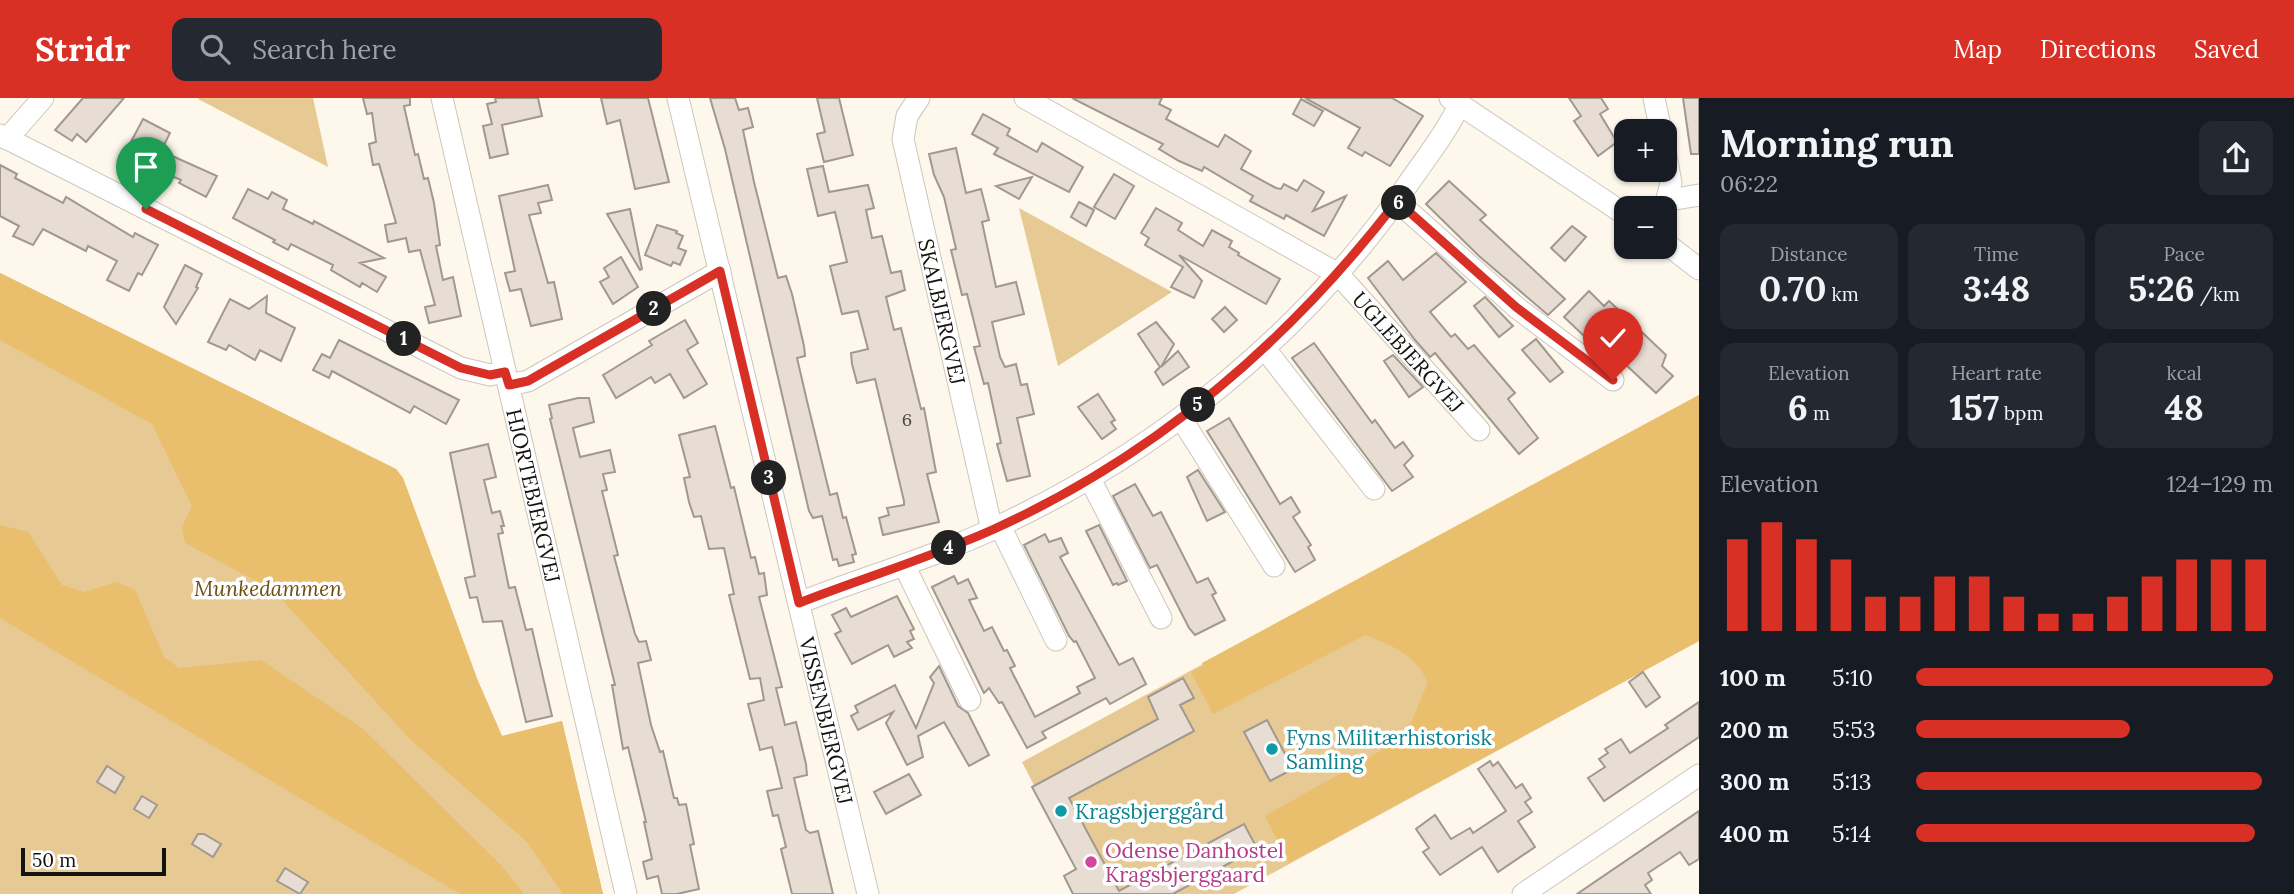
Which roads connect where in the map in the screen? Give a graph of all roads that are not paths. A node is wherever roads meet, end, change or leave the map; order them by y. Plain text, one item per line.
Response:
1 (43, 98) edge
2 (442, 98) edge
3 (678, 98) edge
4 (919, 98) edge
5 (1025, 98) edge
6 (1654, 98) edge
7 (1455, 101) edge
8 (1658, 119) edge
9 (4, 137) edge
10 (1699, 195) edge
11 (1397, 201) junction
12 (1677, 202) edge
13 (1614, 207) edge
14 (1677, 252) edge
15 (1699, 269) edge
16 (720, 271) junction
17 (1338, 274) junction
18 (1265, 349) junction
19 (507, 379) junction
20 (1613, 380) dead end
21 (1181, 418) junction
22 (1479, 430) dead end
23 (1090, 479) junction
24 (1374, 489) dead end
25 (996, 528) junction
26 (904, 565) junction
27 (1273, 566) dead end
28 (799, 603) junction
29 (1161, 618) dead end
30 (1056, 640) dead end
31 (970, 700) dead end
32 (1699, 775) edge
33 (626, 894) edge
34 (867, 894) edge
35 (1523, 894) edge

1 - 9 street
2 - 19 street, HJORTEBJERGVEJ
3 - 16 street, VISSENBJERGVEJ
4 - 25 street, SKALBJERGVEJ
5 - 17 street
6 - 8 street
7 - 11 street, UGLEBJERGVEJ
7 - 13 street
9 - 19 street
10 - 12 street
11 - 17 street, UGLEBJERGVEJ
11 - 20 street
14 - 15 street
16 - 19 street
16 - 28 street, VISSENBJERGVEJ
17 - 18 street, UGLEBJERGVEJ
17 - 22 street, UGLEBJERGVEJ
18 - 21 street, UGLEBJERGVEJ
18 - 24 street
19 - 33 street, HJORTEBJERGVEJ
21 - 23 street, UGLEBJERGVEJ
21 - 27 street
23 - 25 street, UGLEBJERGVEJ
23 - 29 street
25 - 26 street, UGLEBJERGVEJ
25 - 30 street
26 - 28 street, UGLEBJERGVEJ
26 - 31 street
28 - 34 street, VISSENBJERGVEJ
32 - 35 street

